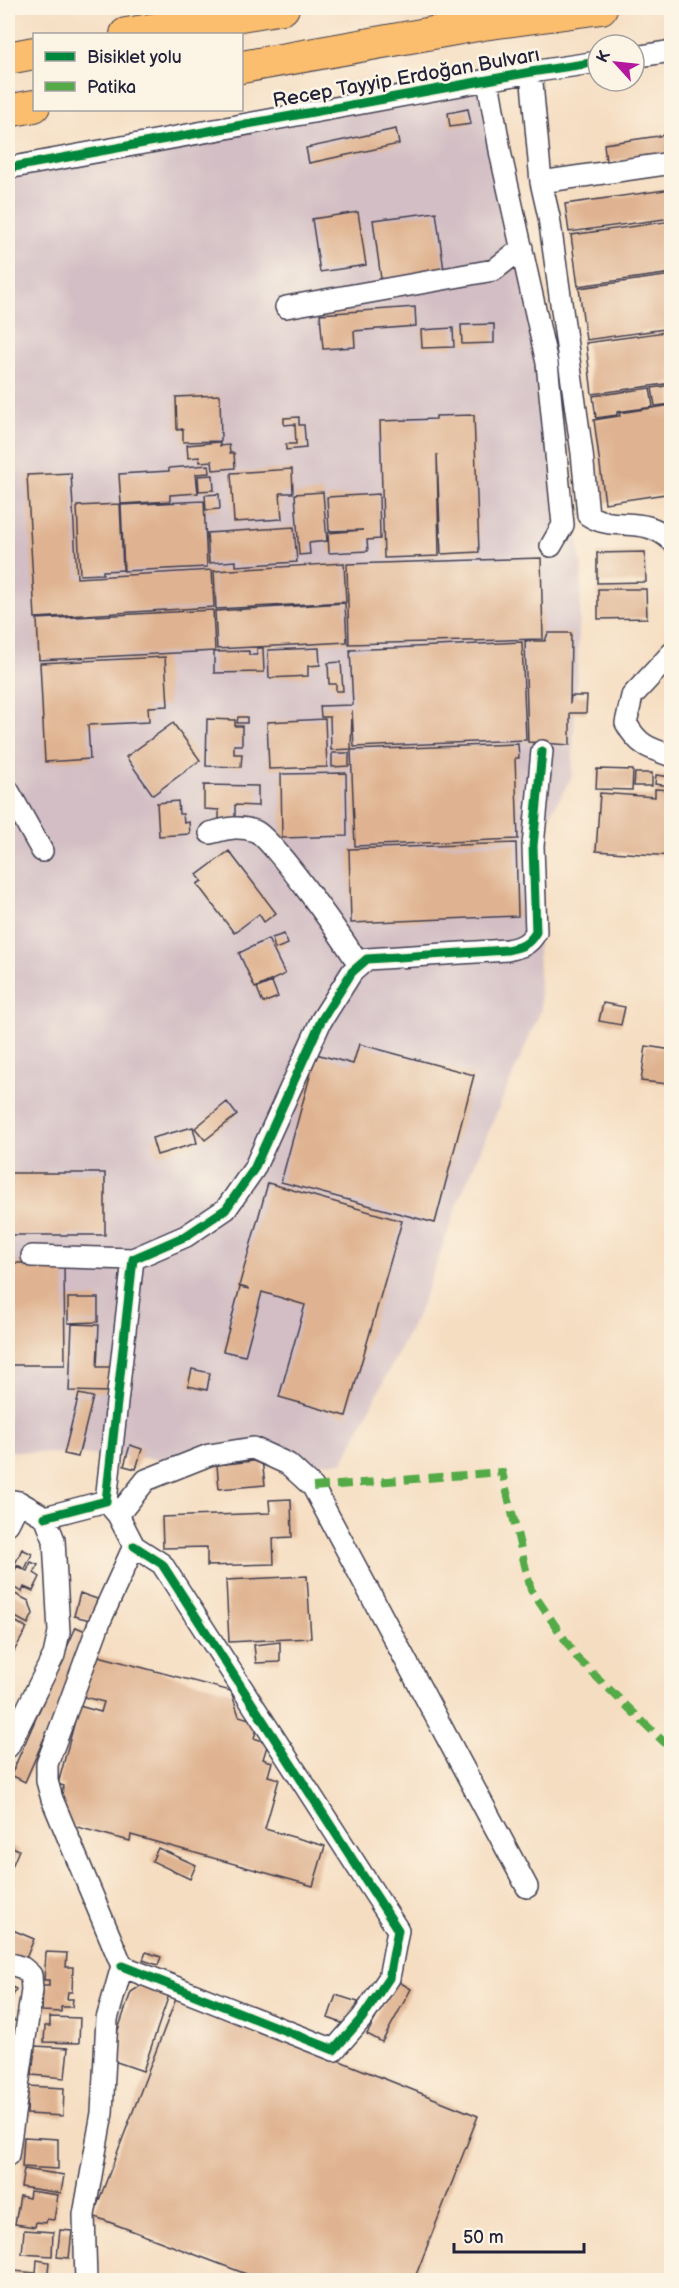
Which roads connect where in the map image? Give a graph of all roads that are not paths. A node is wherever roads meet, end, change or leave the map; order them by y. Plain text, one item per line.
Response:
1 (283, 8) edge
2 (601, 8) edge
3 (132, 33) edge
4 (672, 51) edge
5 (33, 53) edge
6 (646, 55) edge
7 (8, 58) edge
8 (586, 64) edge
9 (243, 67) edge
10 (531, 72) junction
11 (488, 81) junction
12 (33, 106) edge
13 (8, 111) edge
14 (672, 163) edge
15 (8, 168) edge
16 (541, 182) junction
17 (522, 248) junction
18 (286, 307) dead end
19 (672, 541) edge
20 (551, 546) dead end
21 (672, 653) edge
22 (542, 751) dead end
23 (672, 756) edge
24 (8, 790) edge
25 (210, 833) dead end
26 (42, 851) dead end
27 (359, 965) junction
28 (32, 1256) dead end
29 (133, 1259) junction
30 (13, 1501) edge
31 (112, 1508) junction
32 (45, 1517) junction
33 (8, 1524) edge
34 (134, 1546) junction
35 (8, 1747) edge
36 (527, 1887) dead end
37 (8, 1963) edge
38 (122, 1966) junction
39 (8, 2155) edge
40 (86, 2280) edge

1 - 3 highway
2 - 9 highway, Recep Tayyip Erdoğan Bulvarı
4 - 6 street
5 - 7 highway
8 - 10 street, Recep Tayyip Erdoğan Bulvarı
10 - 11 street, Recep Tayyip Erdoğan Bulvarı
10 - 16 street
11 - 15 street, Recep Tayyip Erdoğan Bulvarı
11 - 17 street
12 - 13 highway
14 - 16 street
16 - 19 street
17 - 18 street
17 - 20 street
21 - 23 street
22 - 27 street
24 - 26 street
25 - 27 street
27 - 29 street
28 - 29 street
29 - 31 street
30 - 32 street
30 - 33 street
31 - 32 street
31 - 34 street
31 - 36 street
32 - 35 street
34 - 38 street
34 - 38 street
37 - 39 street
38 - 40 street

